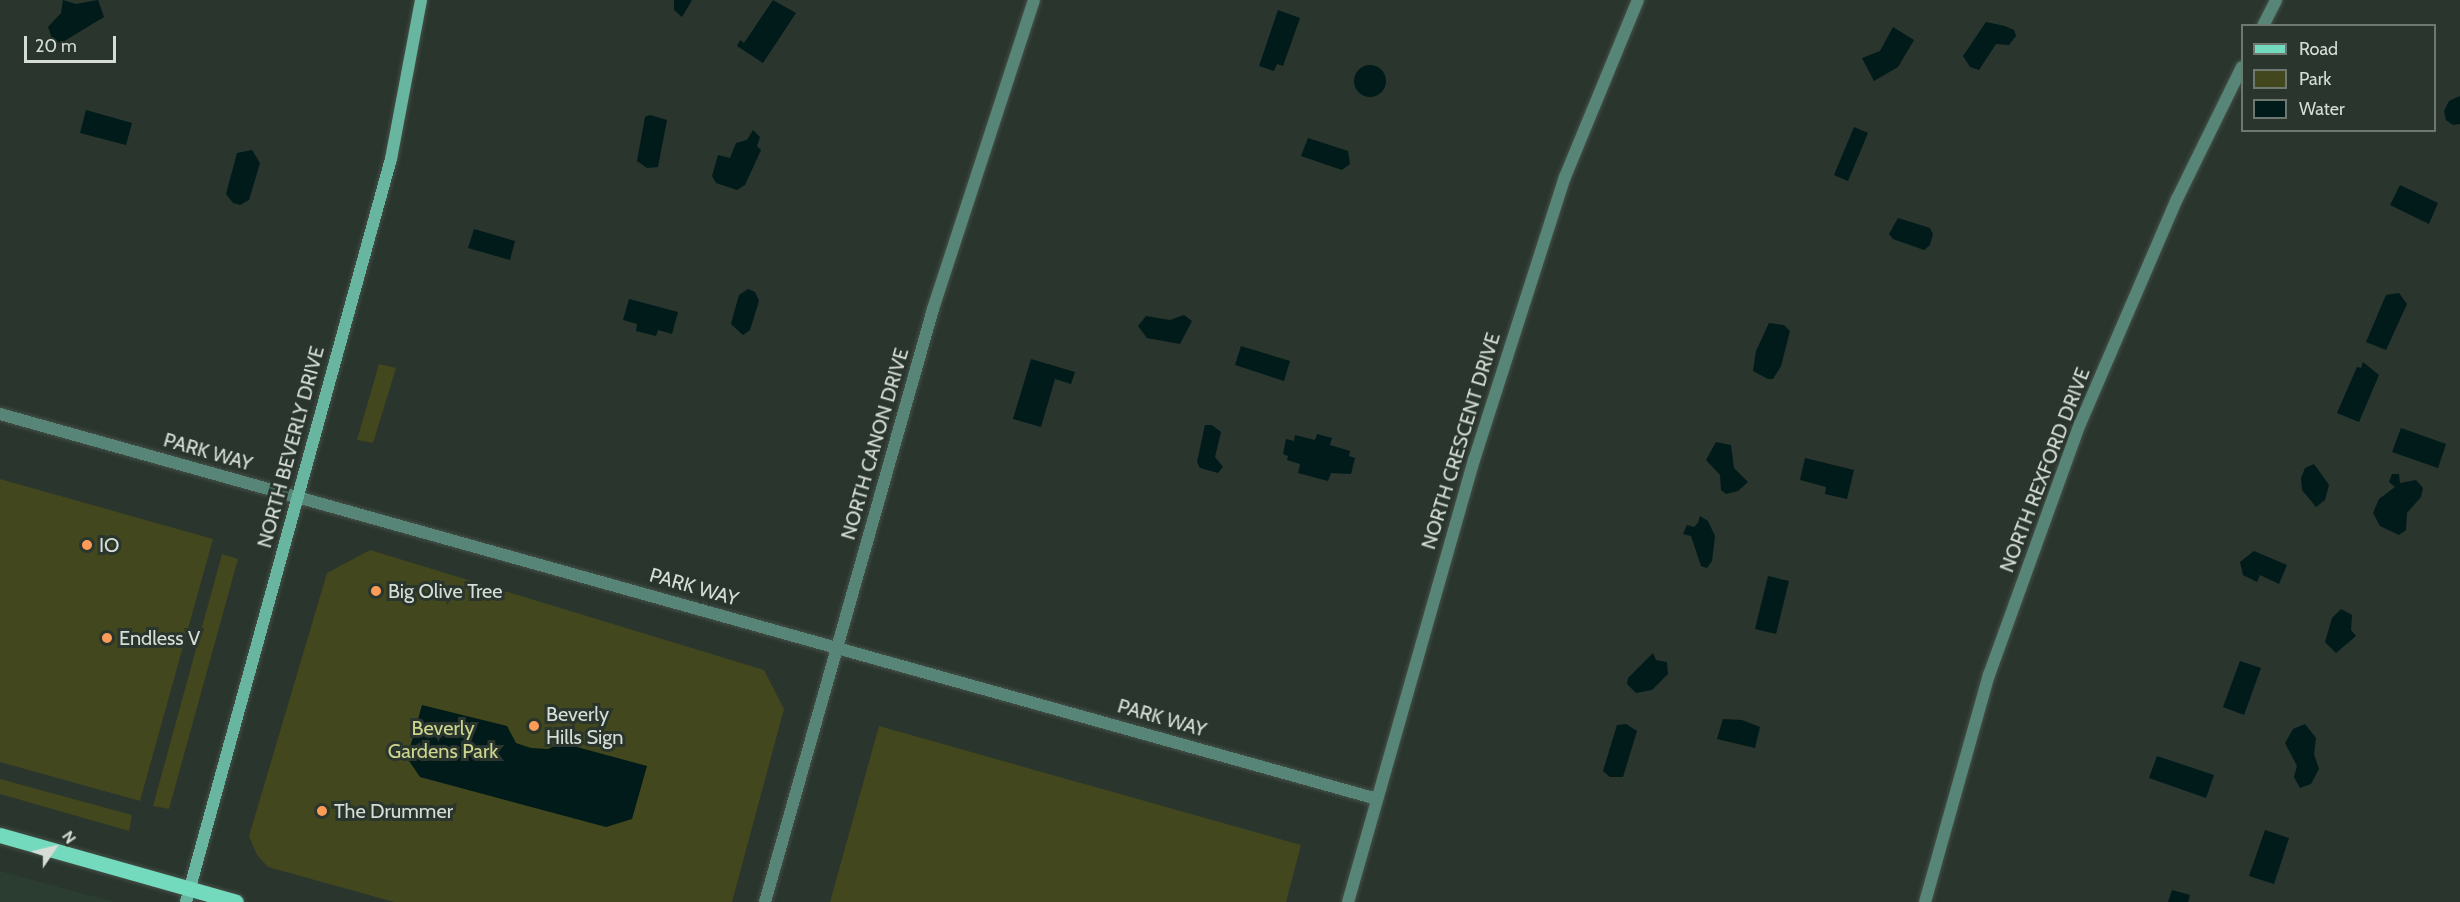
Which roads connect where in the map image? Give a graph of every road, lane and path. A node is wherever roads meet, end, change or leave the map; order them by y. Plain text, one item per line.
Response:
1 (421, 0) edge
2 (1034, 0) edge
3 (1638, 0) edge
4 (2276, 0) edge
5 (2264, 24) edge
6 (2241, 69) edge
7 (0, 414) edge
8 (298, 498) junction
9 (838, 648) junction
10 (1377, 799) junction
11 (0, 835) edge
12 (188, 896) edge
13 (236, 902) edge
14 (765, 902) edge
15 (1348, 902) edge
16 (1925, 902) edge

1 - 8 street, NORTH BEVERLY DRIVE
2 - 9 street, NORTH CANON DRIVE
3 - 10 street, NORTH CRESCENT DRIVE
4 - 5 street
6 - 16 street, NORTH REXFORD DRIVE
7 - 8 street, PARK WAY
8 - 9 street, PARK WAY
8 - 12 street, NORTH BEVERLY DRIVE
9 - 10 street, PARK WAY
9 - 14 street, NORTH CANON DRIVE
10 - 15 street, NORTH CRESCENT DRIVE
11 - 12 main road
12 - 13 main road

